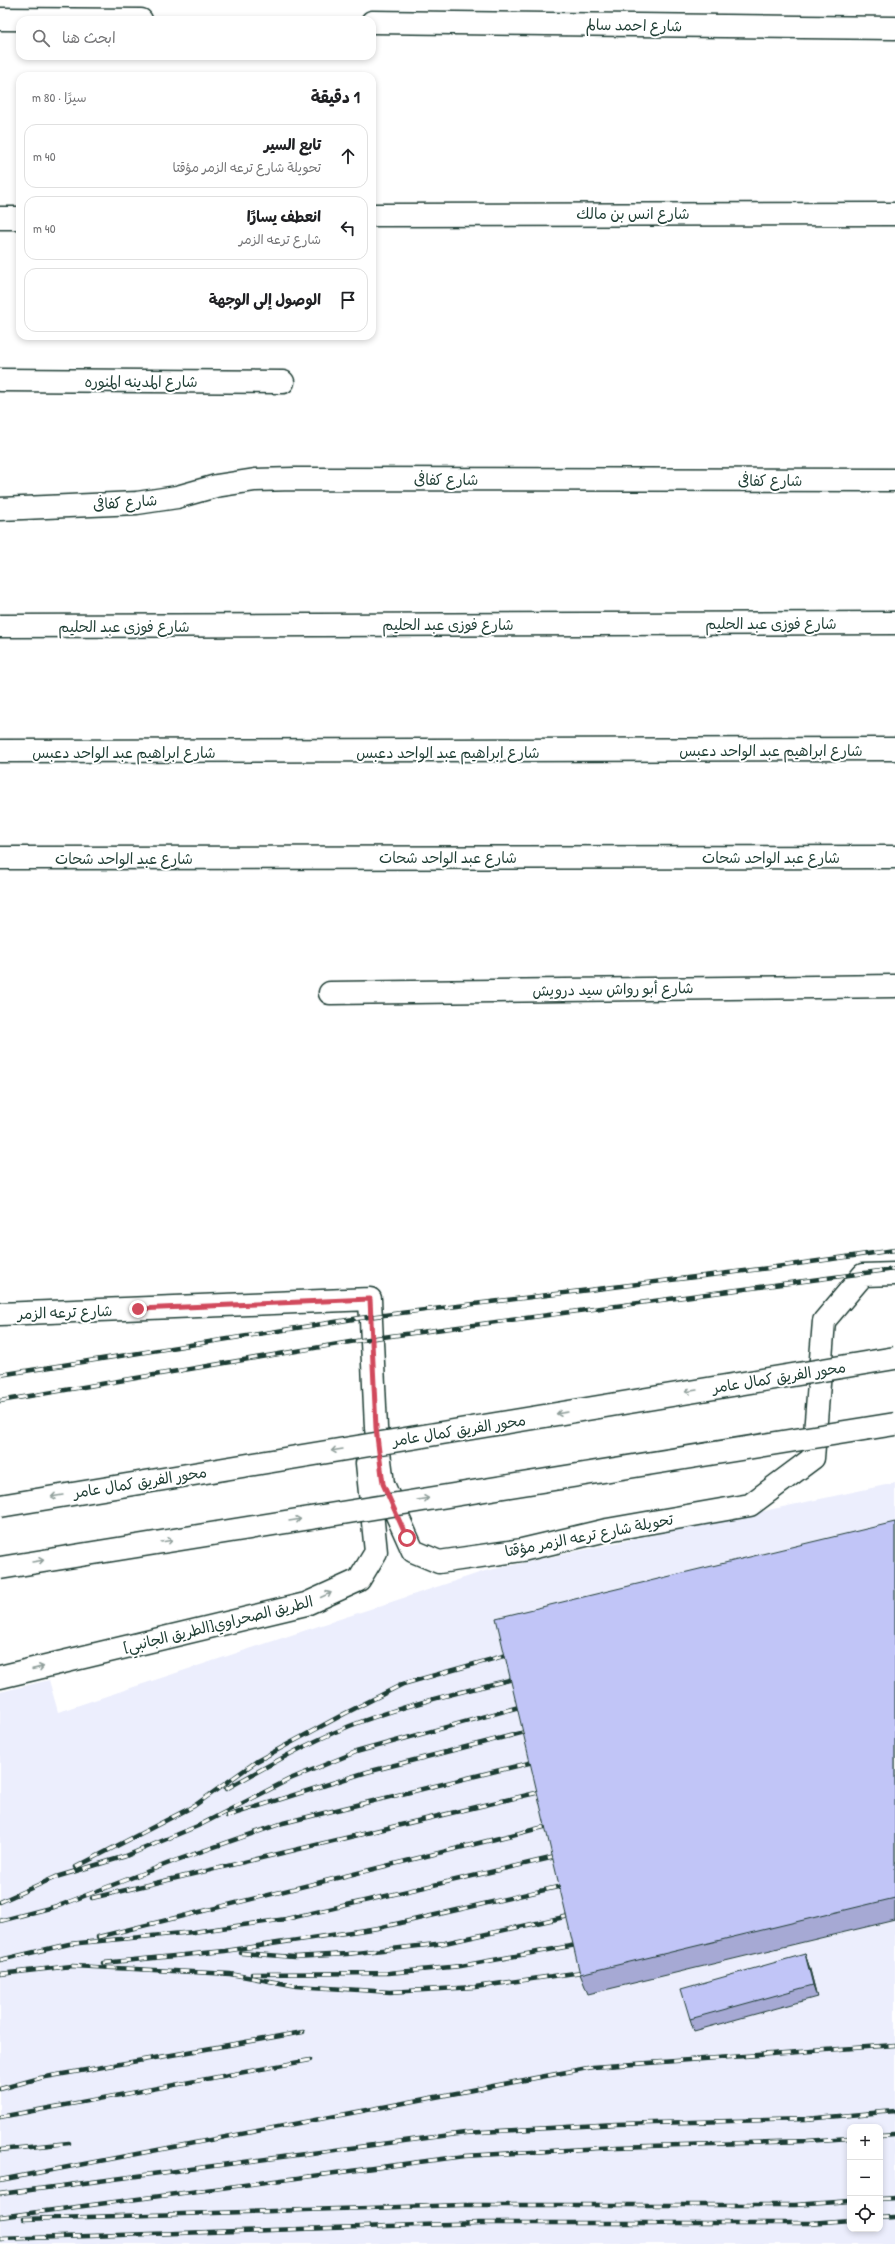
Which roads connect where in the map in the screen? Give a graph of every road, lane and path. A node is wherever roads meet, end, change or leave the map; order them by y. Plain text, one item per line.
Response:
1 (0, 18) edge
2 (16, 18) edge
3 (376, 22) edge
4 (895, 28) edge
5 (376, 214) edge
6 (895, 214) edge
7 (0, 218) edge
8 (16, 218) edge
9 (0, 380) edge
10 (283, 382) dead end
11 (895, 480) edge
12 (0, 508) edge
13 (895, 623) edge
14 (0, 626) edge
15 (895, 749) edge
16 (0, 752) edge
17 (895, 857) edge
18 (0, 858) edge
19 (895, 986) edge
20 (330, 992) dead end
21 (895, 1274) edge
22 (370, 1299) junction
23 (0, 1314) edge
24 (895, 1358) edge
25 (895, 1424) edge
26 (0, 1506) edge
27 (0, 1568) edge
28 (0, 1677) edge

1 - 2 main road
3 - 4 main road, شارع احمد سالم
5 - 6 main road, شارع انس بن مالك
7 - 8 main road
9 - 10 main road, شارع المدينه المنوره
11 - 12 main road, شارع كفافى
13 - 14 main road, شارع فوزى عبد الحليم
15 - 16 main road, شارع ابراهيم عبد الواحد دعبس
17 - 18 main road, شارع عبد الواحد شحات
19 - 20 main road, شارع أبو رواش سيد درويش
21 - 22 main road, تحويلة شارع ترعه الزمر مؤقتا
22 - 23 main road, شارع ترعه الزمر
28 -> 22 main road, الطريق الصحراوي[الطريق الجانبي]
24 -> 26 main road, محور الفريق كمال عامر, bridge
27 -> 25 main road, bridge

